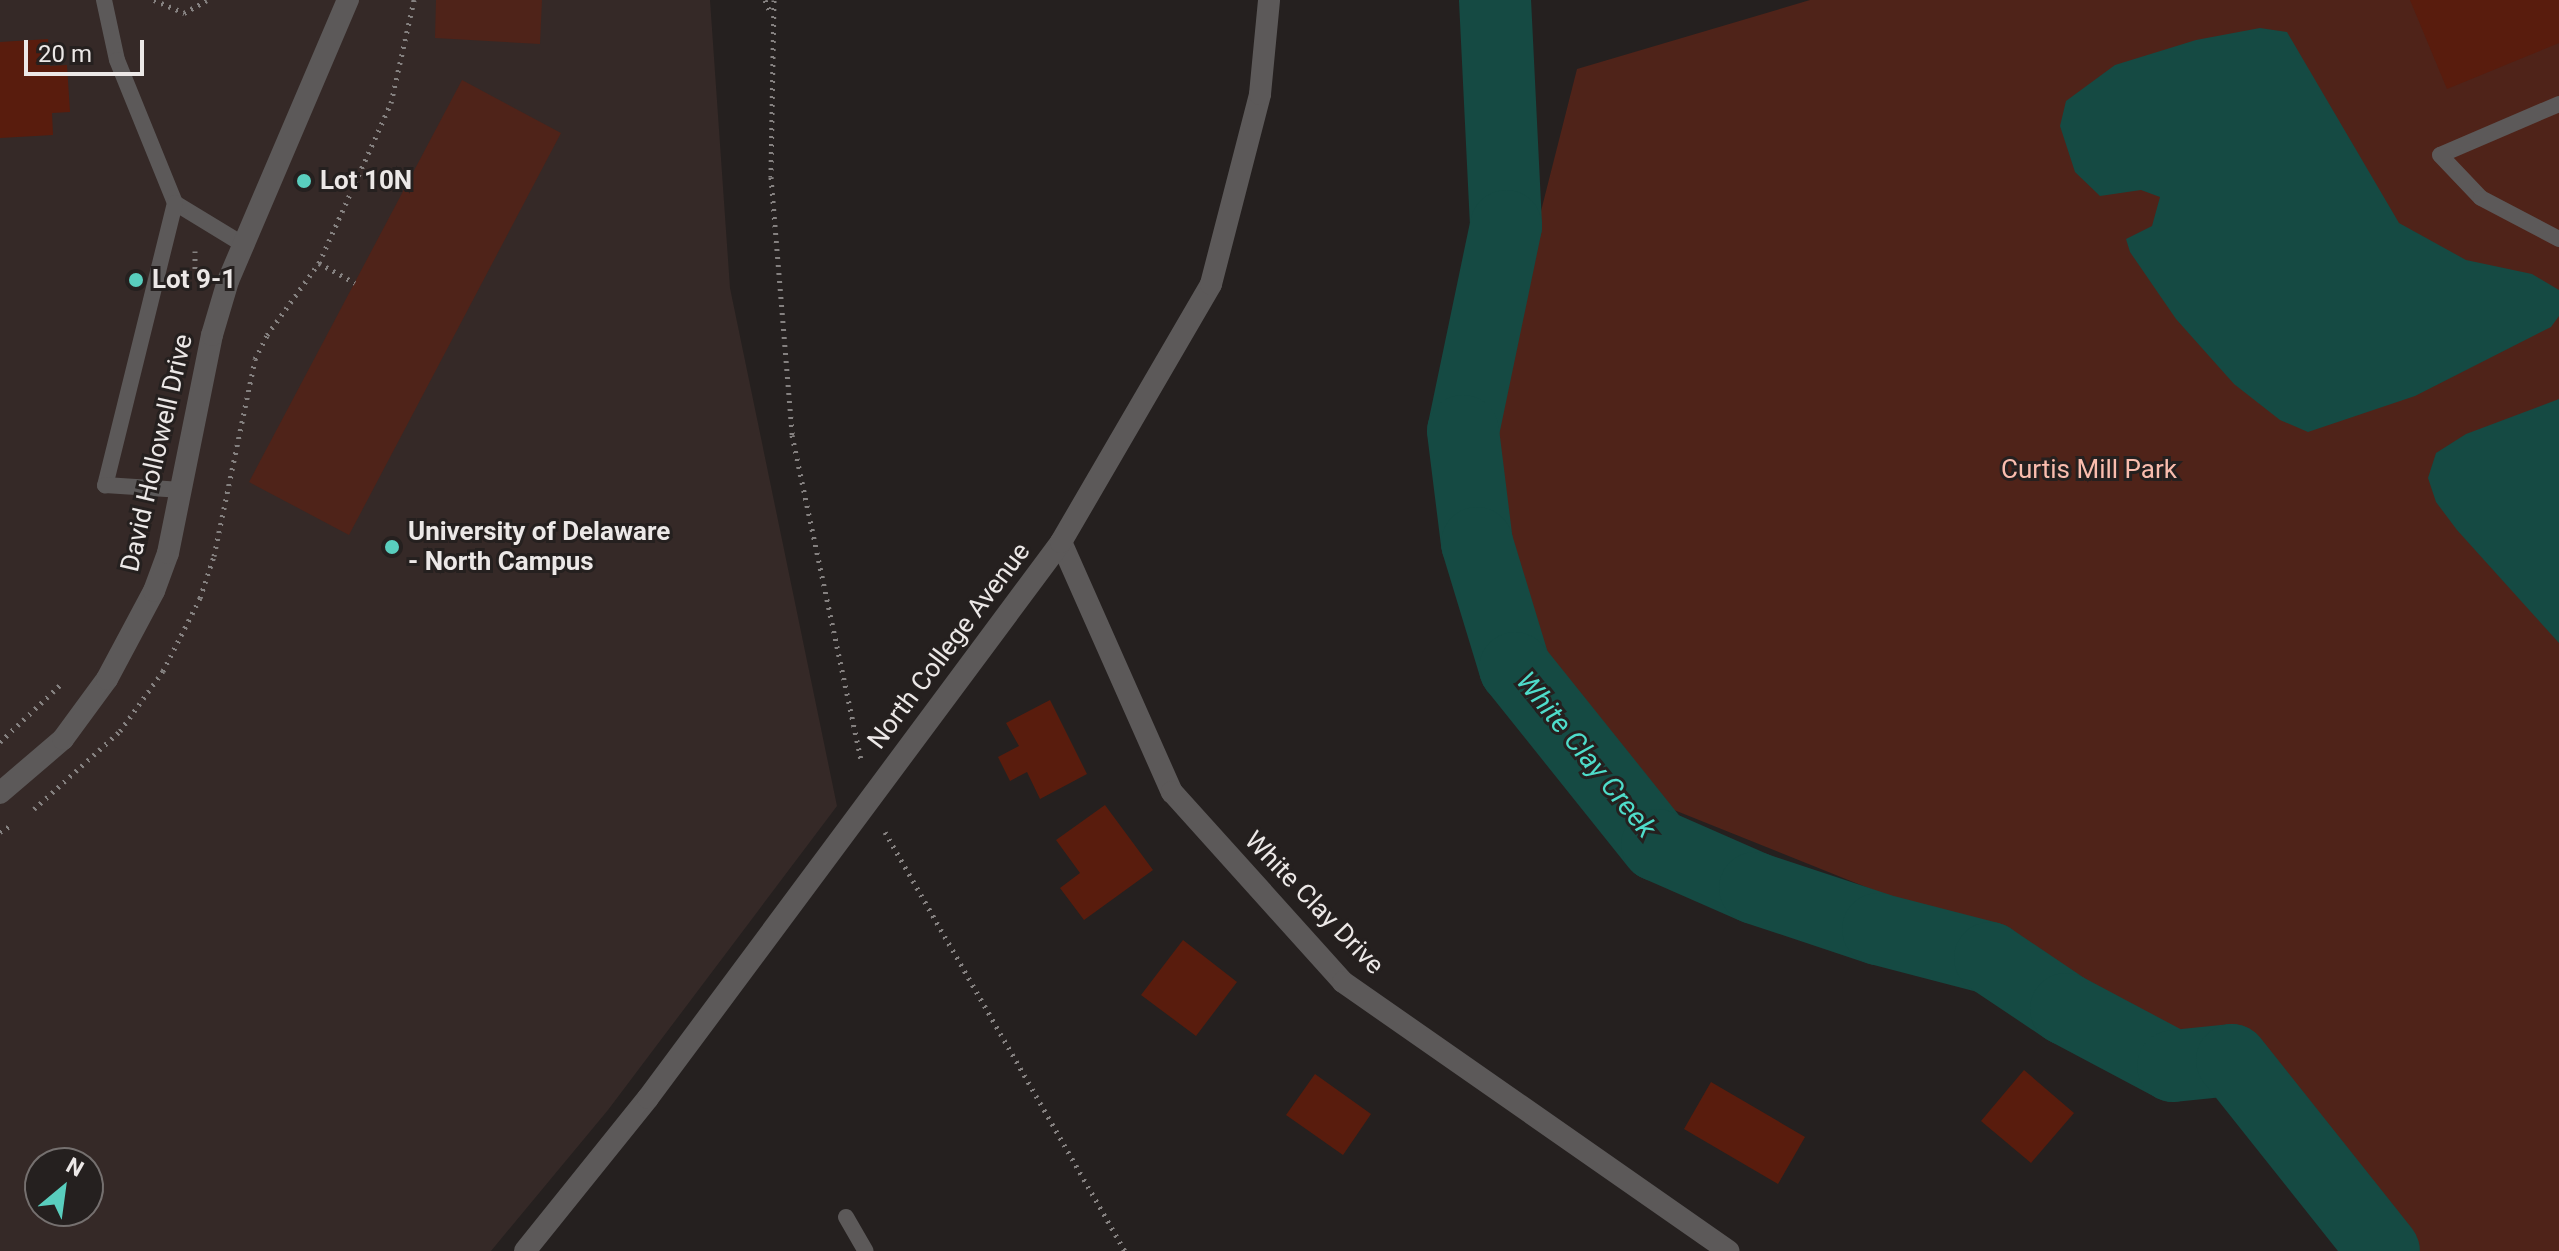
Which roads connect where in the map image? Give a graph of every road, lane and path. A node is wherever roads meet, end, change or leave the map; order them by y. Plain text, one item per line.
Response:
1 (104, 0) edge
2 (154, 0) edge
3 (207, 0) edge
4 (348, 0) edge
5 (414, 0) edge
6 (765, 0) edge
7 (774, 0) edge
8 (1269, 0) edge
9 (772, 17) junction
10 (2559, 104) edge
11 (175, 203) junction
12 (2559, 239) edge
13 (244, 245) junction
14 (319, 263) dead end
15 (182, 490) junction
16 (1061, 542) junction
17 (70, 674) dead end
18 (0, 742) edge
19 (0, 793) edge
20 (870, 800) junction
21 (846, 1217) dead end
22 (525, 1251) edge
23 (866, 1251) edge
24 (1125, 1251) edge
25 (1728, 1251) edge

1 - 11 lane
2 - 3 path
4 - 13 street, David Hollowell Drive
5 - 14 path
6 - 9 path
7 - 9 path
8 - 16 street, North College Avenue
9 - 20 path
10 - 12 lane
11 - 13 lane
11 - 15 lane
13 - 15 street, David Hollowell Drive
15 - 19 street, David Hollowell Drive
16 - 20 street, North College Avenue
16 - 25 street, White Clay Drive
17 - 18 path
20 - 22 street, North College Avenue
20 - 24 path
21 - 23 lane

